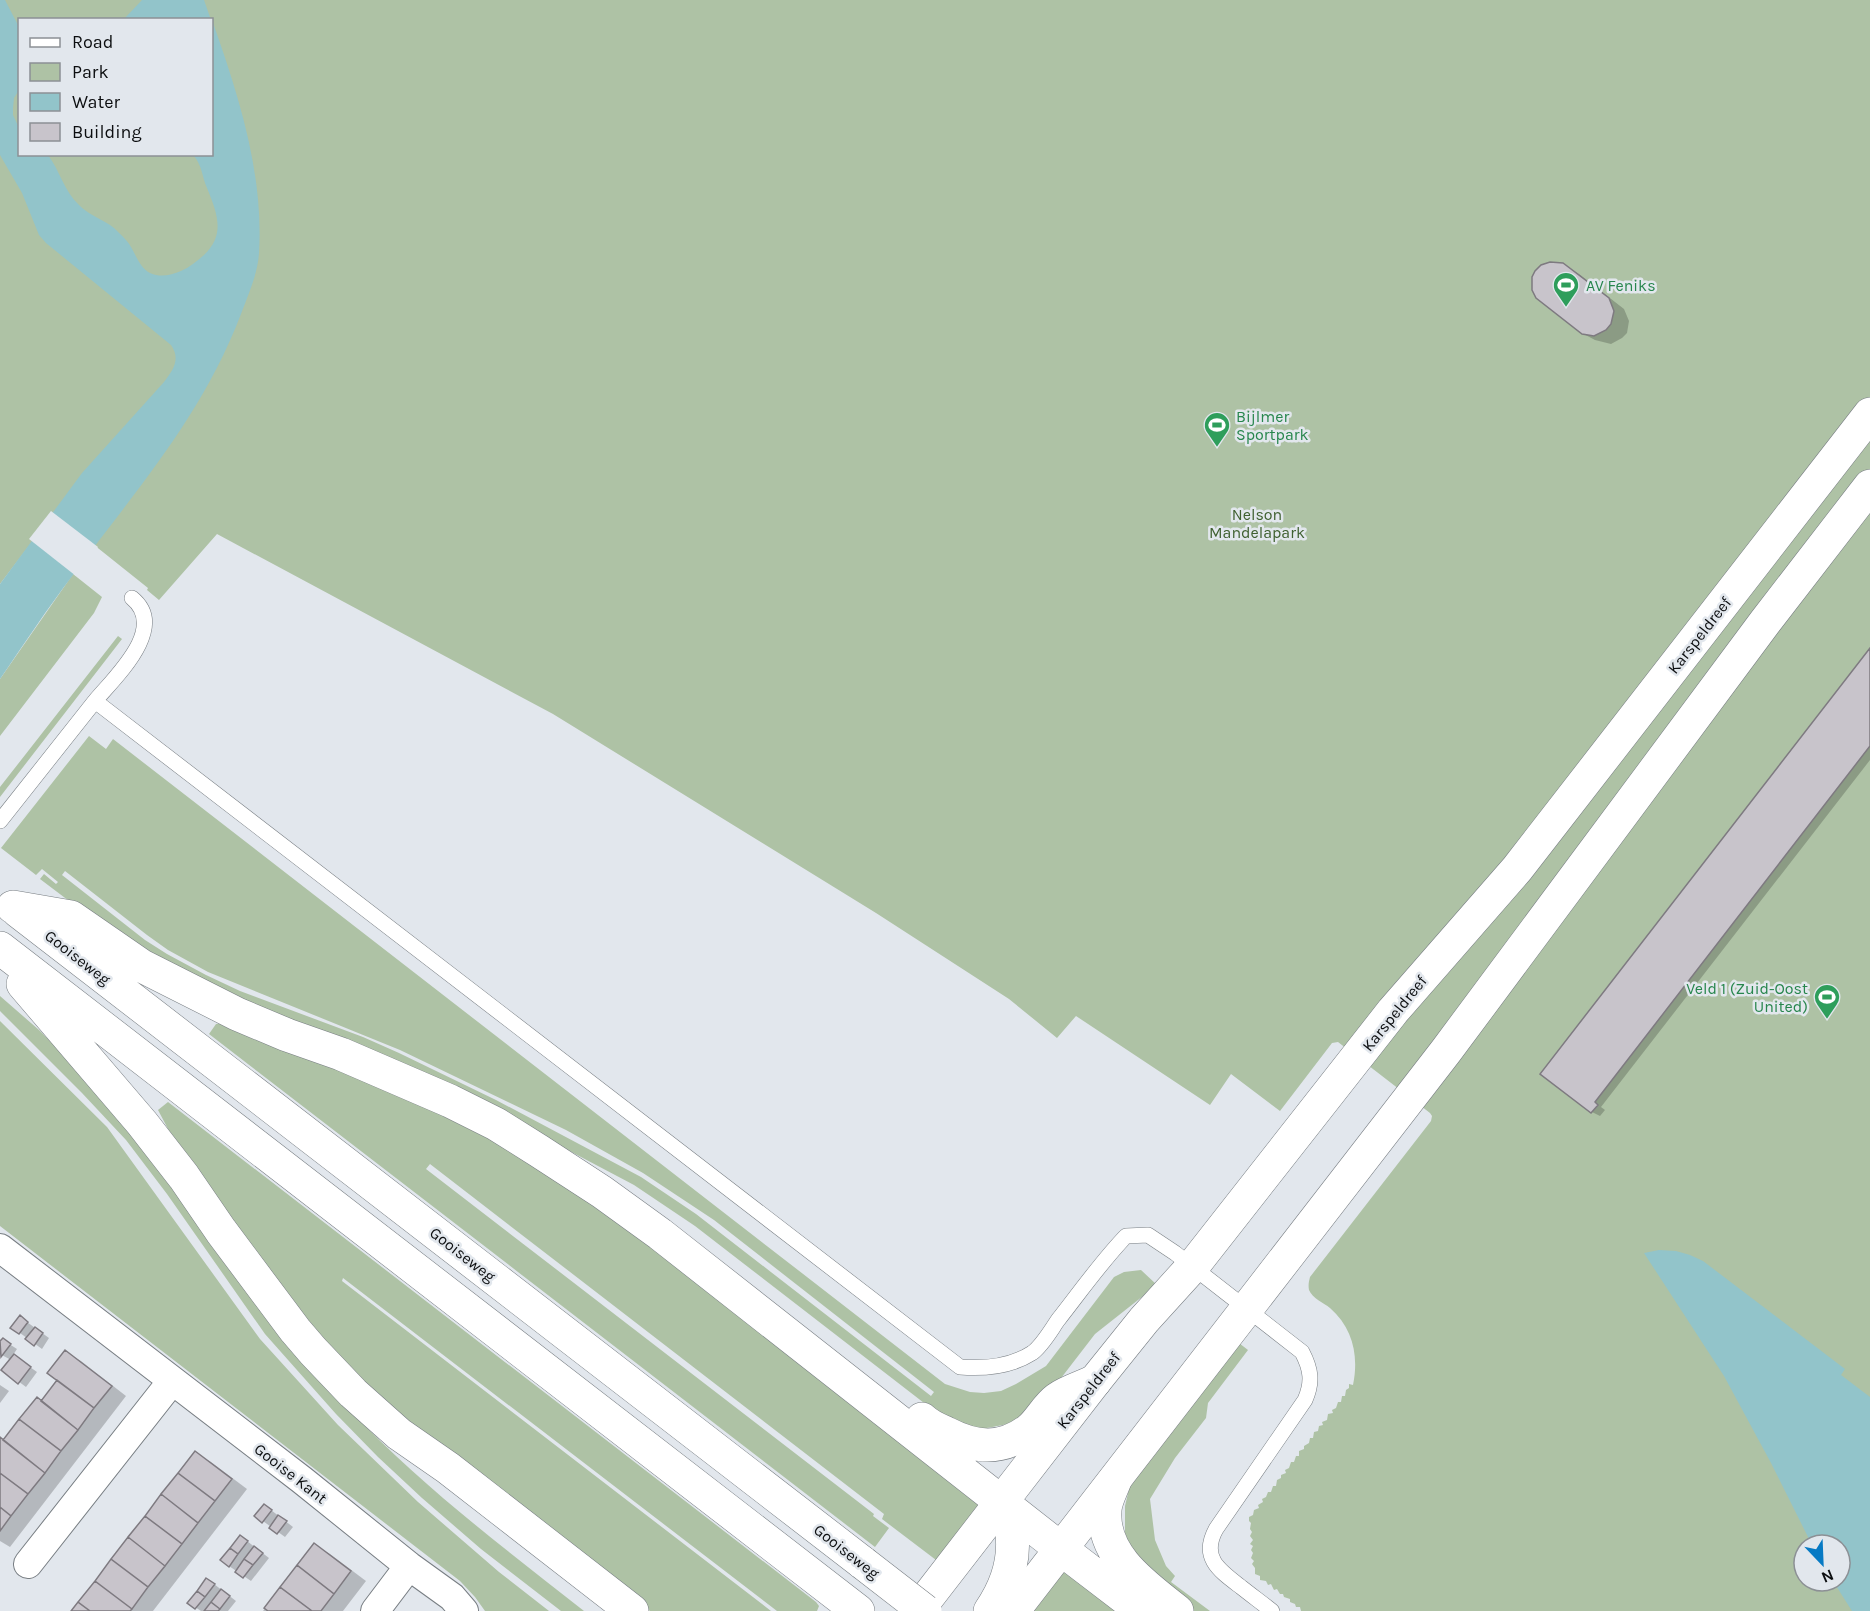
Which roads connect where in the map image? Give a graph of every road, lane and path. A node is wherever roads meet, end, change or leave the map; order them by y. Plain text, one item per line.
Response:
1 (1870, 414) edge
2 (1870, 486) edge
3 (132, 598) dead end
4 (94, 701) junction
5 (0, 821) edge
6 (6, 902) edge
7 (0, 948) edge
8 (0, 958) edge
9 (0, 1248) edge
10 (1193, 1266) junction
11 (1246, 1308) junction
12 (808, 1350) junction
13 (172, 1381) junction
14 (1095, 1381) junction
15 (1115, 1480) junction
16 (1001, 1502) junction
17 (1061, 1549) junction
18 (28, 1564) dead end
19 (410, 1566) junction
20 (848, 1603) edge
21 (375, 1611) edge
22 (464, 1611) edge
23 (632, 1611) edge
24 (917, 1611) edge
25 (925, 1611) edge
26 (990, 1611) edge
27 (1013, 1611) edge
28 (1142, 1611) edge
29 (1177, 1611) edge
30 (1272, 1611) edge

1 - 10 main road, Karspeldreef
2 - 11 main road
3 - 4 lane
4 - 5 lane
4 - 10 lane
6 - 12 main road
6 - 25 main road, Gooiseweg, bridge
7 - 20 main road
8 - 23 main road
9 - 13 street, Gooise Kant
10 - 11 lane
10 - 14 main road, Karspeldreef
11 - 15 main road
11 - 30 lane
12 - 14 main road
12 - 16 main road
13 - 18 street
13 - 19 street, Gooise Kant
14 - 16 main road, Karspeldreef
15 - 17 main road
15 - 29 main road
16 - 17 main road
16 - 24 main road, Karspeldreef
16 - 26 main road
17 - 27 main road
17 - 28 main road
19 - 21 street
19 - 22 street, Gooise Kant

